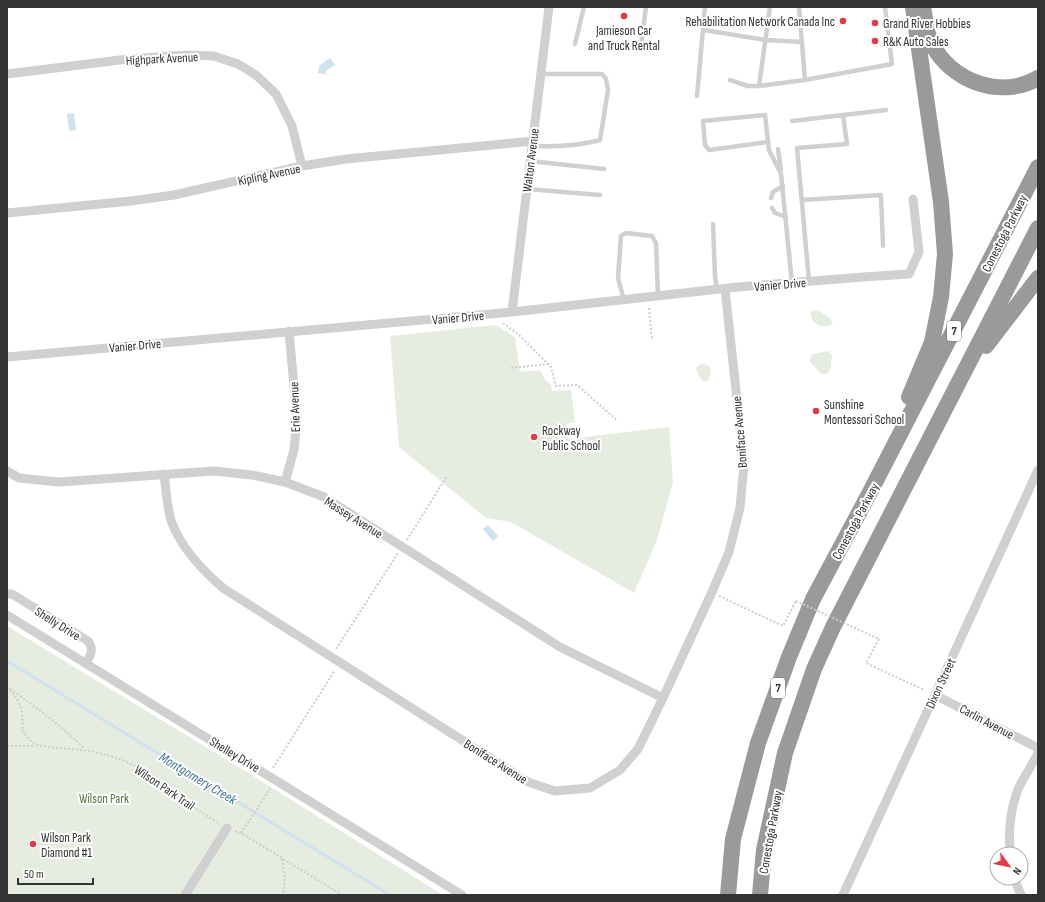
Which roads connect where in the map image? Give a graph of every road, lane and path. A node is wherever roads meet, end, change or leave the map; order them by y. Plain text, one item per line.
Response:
1 (549, 7) edge
2 (584, 7) edge
3 (646, 7) edge
4 (705, 7) edge
5 (770, 7) edge
6 (799, 7) edge
7 (885, 7) edge
8 (913, 7) edge
9 (923, 7) edge
10 (834, 19) dead end
11 (800, 23) junction
12 (704, 30) junction
13 (766, 40) junction
14 (802, 42) junction
15 (575, 44) dead end
16 (641, 46) dead end
17 (7, 74) edge
18 (541, 74) junction
19 (1038, 78) edge
20 (730, 80) dead end
21 (805, 80) junction
22 (759, 86) junction
23 (697, 96) dead end
24 (886, 110) dead end
25 (843, 115) junction
26 (792, 121) dead end
27 (767, 142) junction
28 (533, 143) junction
29 (778, 149) dead end
30 (530, 161) junction
31 (302, 166) junction
32 (1038, 167) edge
33 (604, 169) dead end
34 (781, 174) junction
35 (783, 186) junction
36 (527, 189) junction
37 (600, 195) dead end
38 (771, 198) dead end
39 (913, 199) dead end
40 (802, 200) junction
41 (772, 208) dead end
42 (7, 213) edge
43 (786, 217) junction
44 (713, 224) dead end
45 (1038, 228) edge
46 (883, 246) dead end
47 (1038, 278) edge
48 (810, 281) junction
49 (792, 283) junction
50 (721, 289) junction
51 (658, 296) junction
52 (624, 300) junction
53 (650, 308) dead end
54 (512, 312) junction
55 (503, 323) dead end
56 (289, 331) junction
57 (652, 340) dead end
58 (7, 357) edge
59 (548, 364) junction
60 (512, 368) dead end
61 (959, 380) junction
62 (617, 420) dead end
63 (1038, 470) edge
64 (7, 471) edge
65 (164, 474) junction
66 (447, 476) dead end
67 (285, 482) junction
68 (869, 494) junction
69 (406, 541) dead end
70 (399, 552) dead end
71 (712, 592) junction
72 (7, 594) edge
73 (7, 615) edge
74 (335, 651) dead end
75 (86, 663) junction
76 (336, 667) dead end
77 (7, 687) edge
78 (924, 690) dead end
79 (935, 695) junction
80 (664, 698) junction
81 (7, 746) edge
82 (37, 746) junction
83 (1038, 748) edge
84 (85, 749) junction
85 (1038, 753) edge
86 (272, 770) dead end
87 (271, 785) dead end
88 (227, 828) junction
89 (241, 833) junction
90 (1010, 846) edge
91 (282, 859) junction
92 (185, 895) edge
93 (283, 895) edge
94 (342, 895) edge
95 (462, 895) edge
96 (728, 895) edge
97 (760, 895) edge
98 (843, 895) edge

1 - 18 street, Walton Avenue
2 - 15 lane
3 - 16 lane
4 - 12 lane
5 - 13 lane
6 - 11 lane
7 - 21 lane
8 - 68 highway
9 - 19 highway
10 - 11 lane
11 - 14 lane
12 - 13 lane
12 - 23 lane
13 - 14 lane
13 - 22 lane
14 - 21 lane
17 - 31 street, Highpark Avenue
18 - 28 street, Walton Avenue
18 - 28 lane
20 - 22 lane
21 - 22 lane
24 - 25 lane
25 - 26 lane
25 - 40 lane
27 - 27 lane
27 - 34 lane
28 - 30 street, Walton Avenue
28 - 31 street, Kipling Avenue
29 - 34 lane
30 - 33 lane
30 - 36 street, Walton Avenue
31 - 42 street, Kipling Avenue
32 - 68 highway, Conestoga Parkway / 7
34 - 35 lane
35 - 38 lane
35 - 43 lane
36 - 37 lane
36 - 54 street, Walton Avenue
39 - 48 street, Vanier Drive
40 - 46 lane
40 - 48 lane
41 - 43 lane
43 - 49 lane
44 - 50 lane
45 - 61 highway, Conestoga Parkway / 7
47 - 61 highway
48 - 49 street, Vanier Drive
49 - 50 street, Vanier Drive
50 - 51 street, Vanier Drive
50 - 71 street, Boniface Avenue
51 - 52 street, Vanier Drive
51 - 52 lane
52 - 54 street, Vanier Drive
53 - 57 path
54 - 56 street, Vanier Drive
55 - 59 path
56 - 58 street, Vanier Drive
56 - 67 street, Erie Avenue
59 - 60 path
59 - 62 path
61 - 97 highway, Conestoga Parkway / 7
63 - 79 street, Dixon Street
64 - 65 street, Massey Avenue
65 - 67 street, Massey Avenue
65 - 80 street, Boniface Avenue
66 - 69 path
67 - 80 street, Massey Avenue
68 - 96 highway, Conestoga Parkway / 7
70 - 74 path
71 - 78 path, bridge
71 - 80 street, Boniface Avenue
72 - 75 street, Shelly Drive
73 - 75 street, Shelley Drive
75 - 95 street, Shelley Drive
76 - 86 path
77 - 82 path
77 - 84 path
79 - 83 street, Carlin Avenue
79 - 98 street, Dixon Street
81 - 82 path, Wilson Park Trail
82 - 84 path, Wilson Park Trail
84 - 88 path, Wilson Park Trail
85 - 90 street
87 - 89 path
88 - 89 path, Wilson Park Trail
88 - 92 street
89 - 91 path, Wilson Park Trail
91 - 93 path
91 - 94 path, Wilson Park Trail

